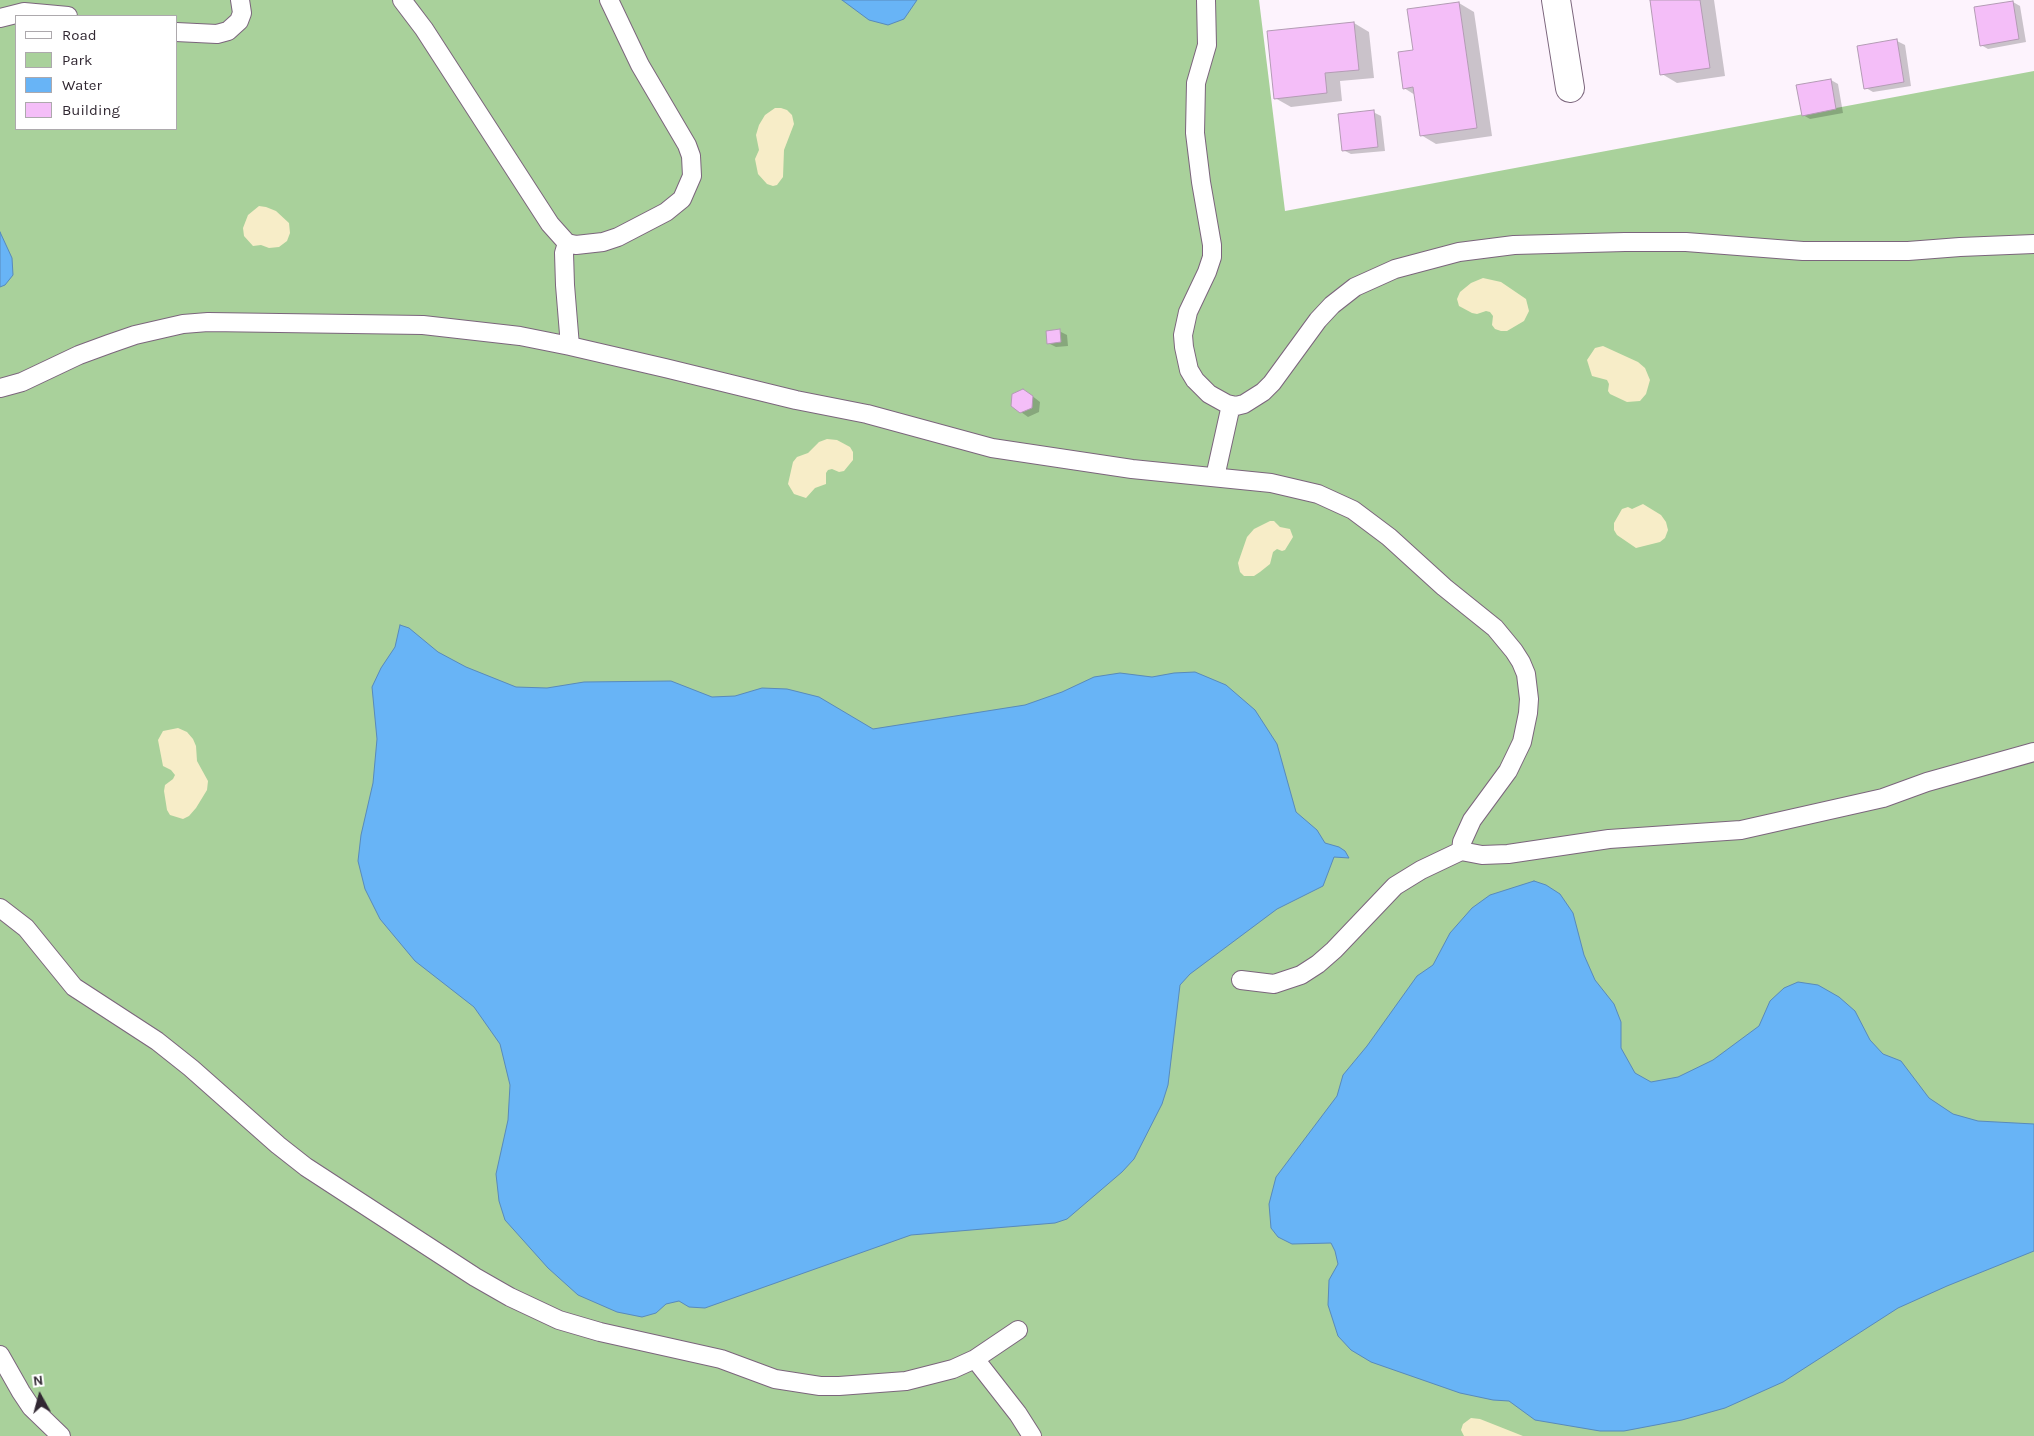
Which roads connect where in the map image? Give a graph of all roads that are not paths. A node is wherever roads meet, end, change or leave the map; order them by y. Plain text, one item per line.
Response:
1 (240, 0) edge
2 (402, 0) edge
3 (609, 0) edge
4 (1206, 0) edge
5 (1556, 0) edge
6 (57, 15) edge
7 (0, 18) edge
8 (178, 32) edge
9 (1570, 88) dead end
10 (567, 242) junction
11 (2034, 244) edge
12 (570, 346) junction
13 (0, 388) edge
14 (1231, 405) junction
15 (1215, 477) junction
16 (2034, 752) edge
17 (1461, 851) junction
18 (0, 908) edge
19 (1241, 980) dead end
20 (1018, 1330) dead end
21 (0, 1355) edge
22 (975, 1359) junction
23 (61, 1436) edge
24 (1032, 1436) edge

1 - 8 lane
2 - 10 lane
3 - 10 lane
4 - 14 lane
5 - 9 street
6 - 7 lane
10 - 12 lane
11 - 14 lane
12 - 13 lane
12 - 15 lane
14 - 15 lane
15 - 17 lane
16 - 17 lane
17 - 19 lane
18 - 22 lane
20 - 22 lane
21 - 23 lane
22 - 24 lane

